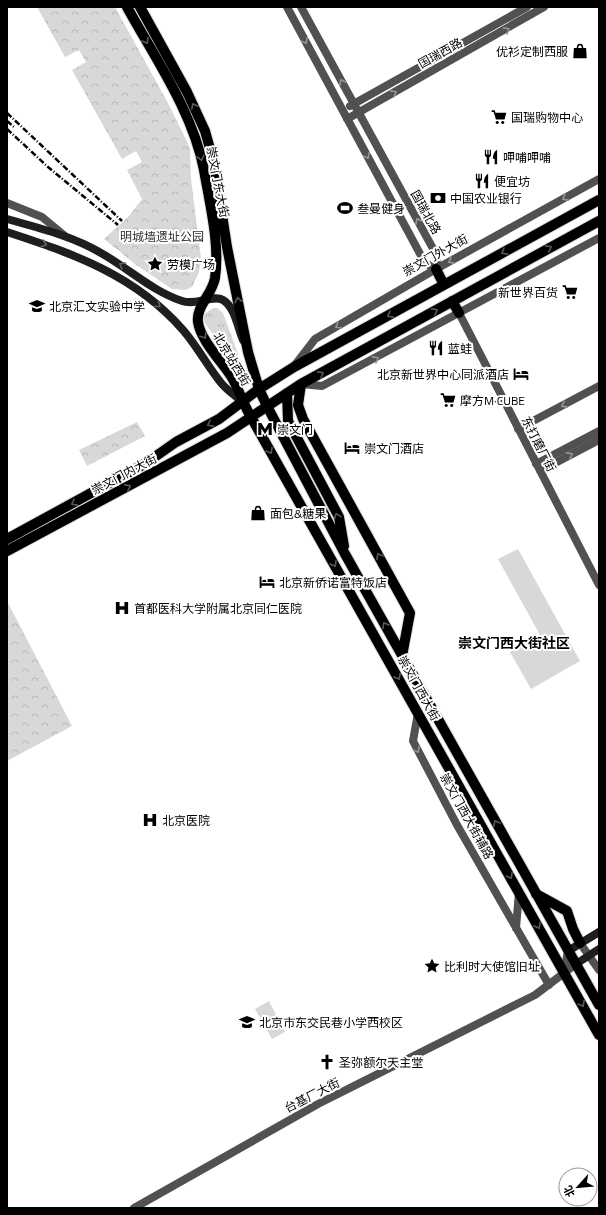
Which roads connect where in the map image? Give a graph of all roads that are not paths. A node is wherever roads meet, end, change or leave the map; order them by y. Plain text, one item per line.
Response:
1 (127, 7) edge
2 (140, 7) edge
3 (287, 7) edge
4 (301, 7) edge
5 (527, 7) edge
6 (544, 7) edge
7 (354, 104) junction
8 (343, 110) junction
9 (359, 113) junction
10 (348, 119) junction
11 (599, 179) edge
12 (599, 200) edge
13 (7, 203) edge
14 (7, 219) edge
15 (599, 220) edge
16 (7, 232) edge
17 (66, 236) junction
18 (599, 238) edge
19 (436, 269) junction
20 (444, 286) junction
21 (206, 301) junction
22 (452, 301) junction
23 (458, 314) junction
24 (248, 352) junction
25 (294, 367) junction
26 (301, 384) junction
27 (599, 386) edge
28 (259, 389) junction
29 (287, 393) junction
30 (242, 402) junction
31 (267, 406) junction
32 (251, 417) junction
33 (518, 429) junction
34 (599, 431) edge
35 (599, 440) edge
36 (538, 467) junction
37 (7, 539) edge
38 (7, 551) edge
39 (345, 554) junction
40 (599, 585) edge
41 (402, 656) junction
42 (418, 713) junction
43 (519, 892) junction
44 (536, 894) junction
45 (516, 928) junction
46 (599, 932) edge
47 (580, 943) junction
48 (599, 950) edge
49 (568, 951) junction
50 (588, 955) junction
51 (576, 964) junction
52 (599, 970) edge
53 (564, 972) junction
54 (549, 985) junction
55 (599, 1005) edge
56 (599, 1035) edge
57 (134, 1208) edge

1 -> 21 main road, 崇文门东大街
24 -> 2 main road, 崇文门东大街
3 -> 8 street, 国瑞北路
7 -> 4 street, 国瑞北路
5 - 7 street, 国瑞西路
9 -> 6 street, 国瑞西路
7 - 8 street, 国瑞西路
7 - 9 street, 国瑞北路
8 - 10 street, 国瑞北路
9 - 10 street, 国瑞西路
19 -> 9 street, 国瑞北路
10 -> 19 street, 国瑞北路
11 -> 19 street, 崇文门外大街
12 -> 20 main road, 崇文门外大街
13 - 17 street
14 - 17 main road
22 -> 15 main road
16 -> 30 main road, 北京站西街
21 -> 17 main road
18 - 23 street
19 - 20 main road
19 -> 25 street, 崇文门外大街
20 -> 25 main road, 崇文门外大街
21 - 24 main road, 崇文门东大街
21 -> 30 main road, 北京站西街
22 - 23 main road
26 -> 22 main road
26 -> 23 street
23 - 33 street, 东打磨厂街
24 - 28 main road, 崇文门东大街
25 - 28 main road, 崇文门外大街
26 - 29 main road
41 -> 26 main road
27 -> 33 street
28 - 30 main road, 崇文门外大街
28 - 31 main road, 崇文门东大街
29 - 31 main road
39 -> 29 main road
30 - 32 main road, 崇文门西大街
30 -> 37 main road, 崇文门内大街
31 - 32 main road
31 - 39 main road, 崇文门西大街
38 -> 32 main road, 崇文门内大街
32 -> 42 main road, 崇文门西大街
33 - 36 street, 东打磨厂街
34 - 36 street
36 -> 35 street
36 - 40 street, 东打磨厂街
41 -> 39 main road, 崇文门西大街
44 -> 41 main road, 崇文门西大街
42 -> 43 main road, 崇文门西大街
42 -> 45 street, 崇文门西大街辅路
43 - 45 street
43 -> 53 main road, 崇文门西大街
44 - 47 main road
44 - 49 main road, 崇文门西大街
45 - 54 street, 崇文门西大街辅路
46 - 47 main road
47 - 49 main road
47 - 50 street
48 - 50 main road
49 - 51 main road, 崇文门西大街
49 - 53 street
50 - 51 main road
50 - 52 street
51 - 53 street, 台基厂大街
51 - 55 main road, 崇文门西大街
53 - 54 street, 台基厂大街
53 -> 56 main road, 崇文门西大街
54 - 57 street, 台基厂大街

